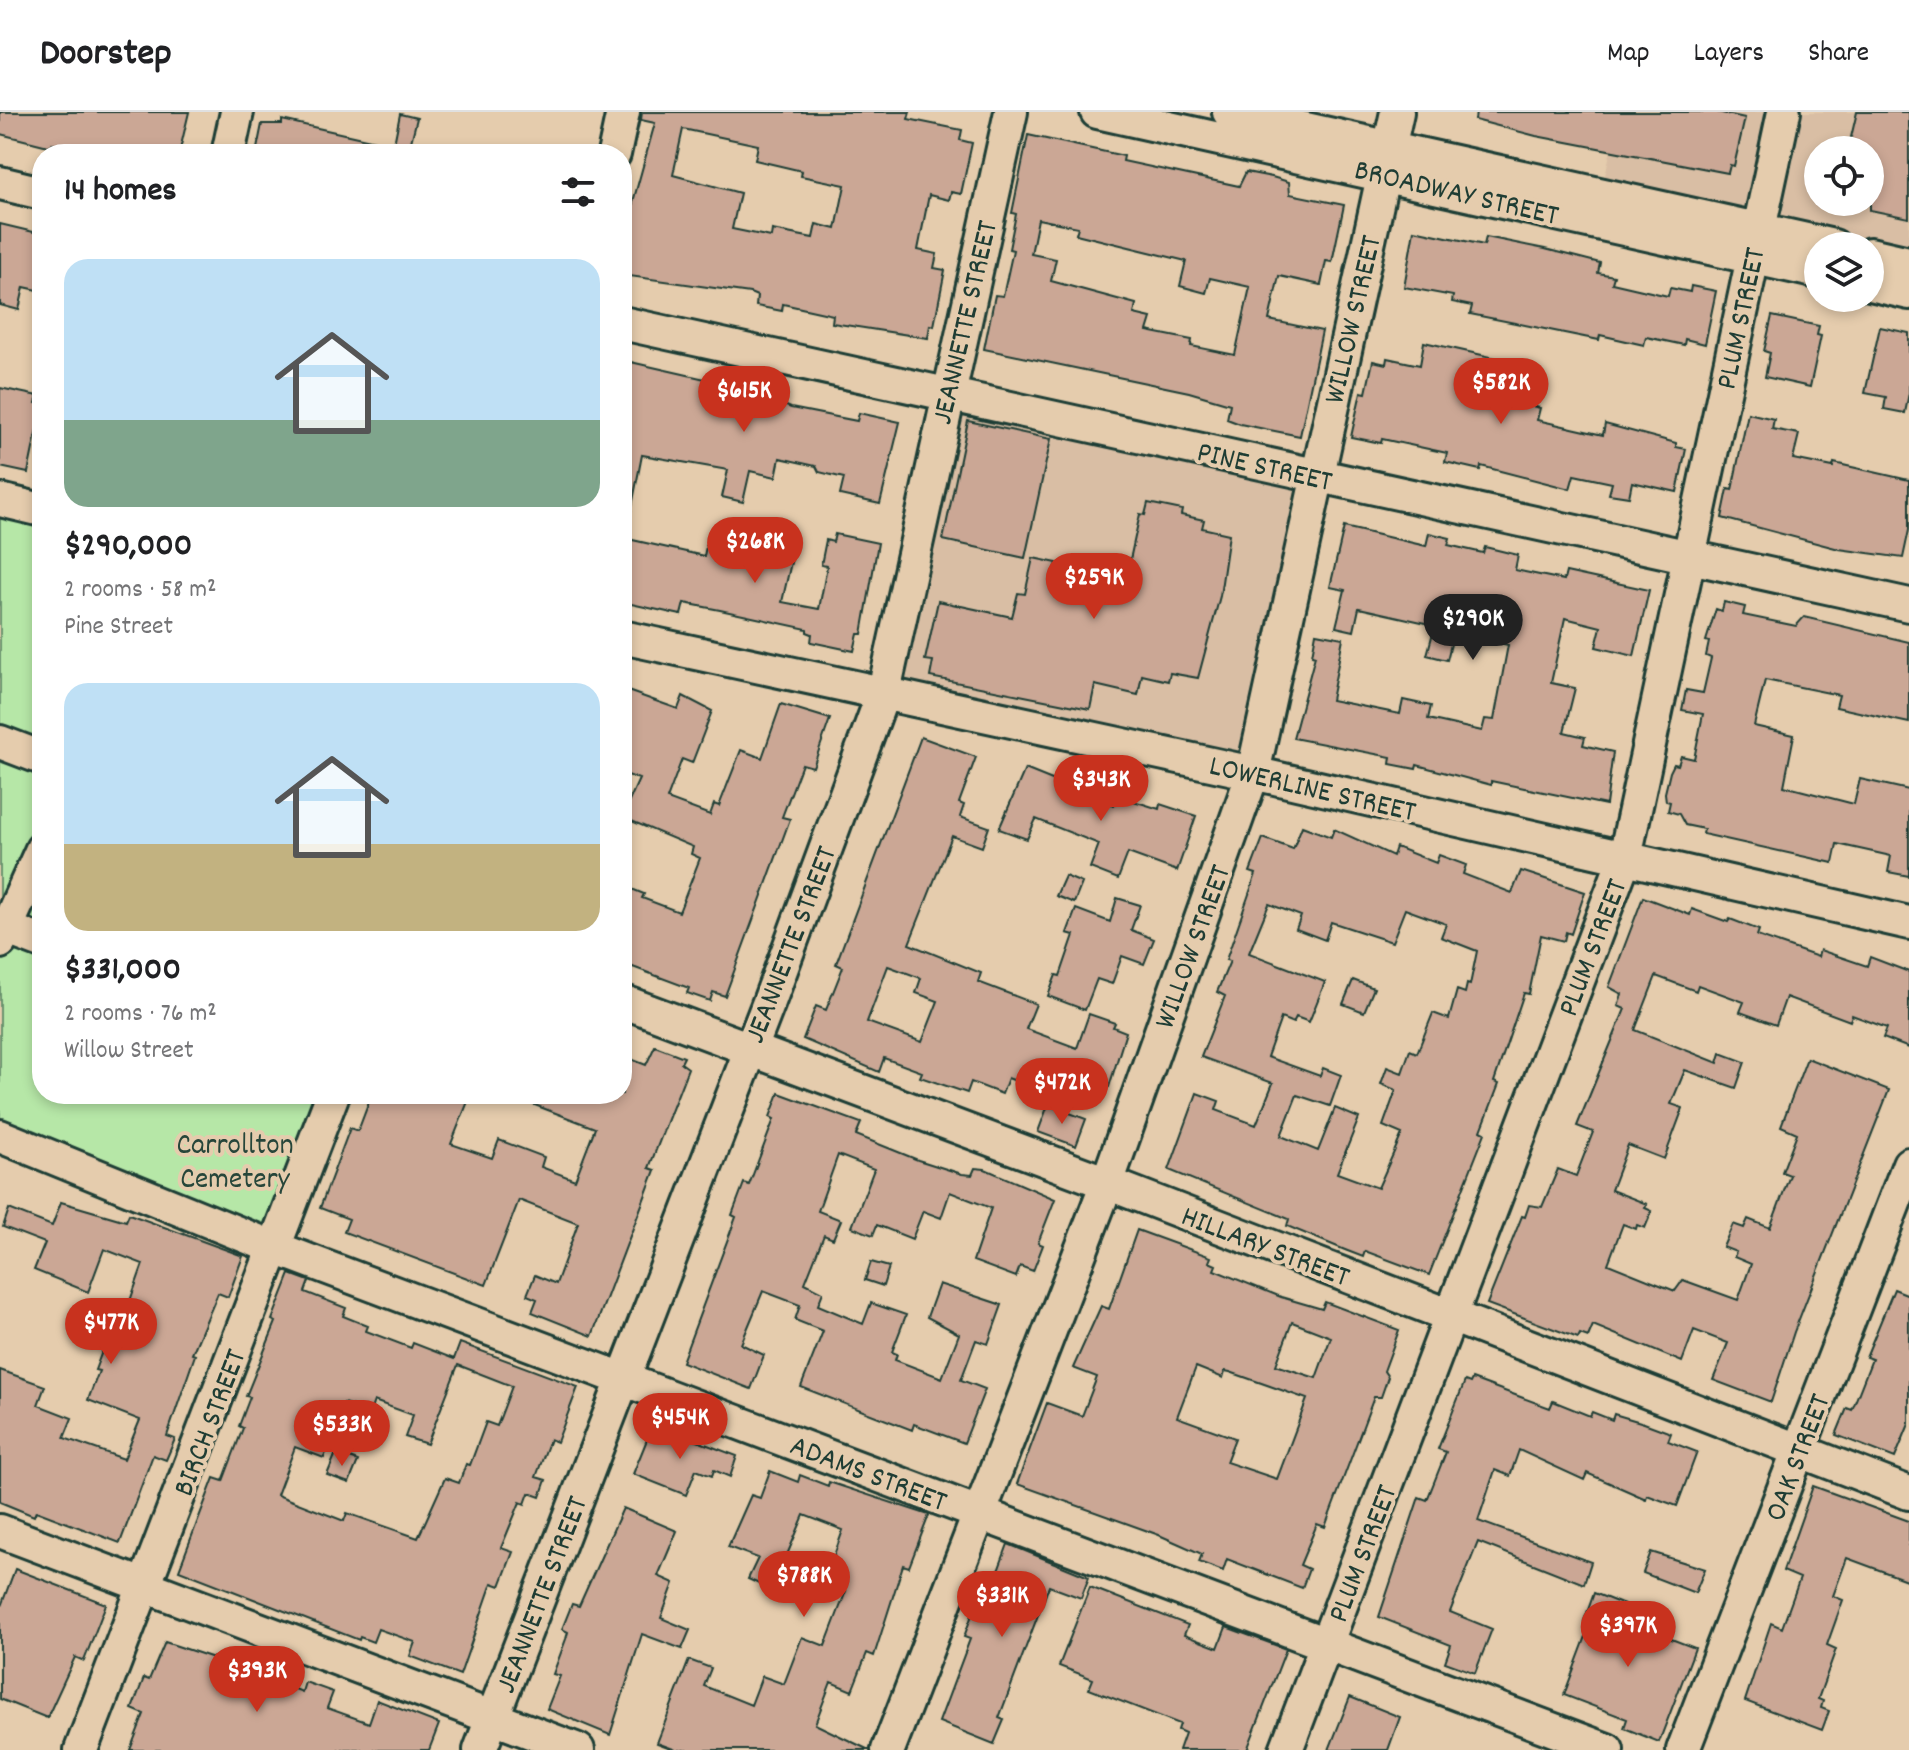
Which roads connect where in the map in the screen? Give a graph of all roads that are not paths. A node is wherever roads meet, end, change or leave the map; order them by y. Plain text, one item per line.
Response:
1 (237, 112) edge
2 (623, 112) edge
3 (1011, 112) edge
4 (1097, 112) edge
5 (1229, 112) edge
6 (1397, 112) edge
7 (1784, 112) edge
8 (230, 144) edge
9 (616, 144) edge
10 (1387, 161) junction
11 (0, 183) edge
12 (32, 191) edge
13 (1754, 243) junction
14 (1804, 245) edge
15 (1884, 257) edge
16 (1909, 263) edge
17 (1804, 266) edge
18 (1884, 287) edge
19 (1909, 293) edge
20 (632, 325) edge
21 (947, 394) junction
22 (1315, 477) junction
23 (0, 500) edge
24 (32, 508) edge
25 (1689, 556) junction
26 (1909, 605) edge
27 (632, 639) edge
28 (884, 691) junction
29 (0, 742) edge
30 (32, 754) edge
31 (1253, 773) junction
32 (1625, 857) junction
33 (32, 870) edge
34 (1909, 923) edge
35 (2, 932) edge
36 (32, 940) edge
37 (632, 1005) edge
38 (749, 1050) junction
39 (329, 1104) edge
40 (0, 1136) edge
41 (1909, 1164) edge
42 (1107, 1183) junction
43 (275, 1248) junction
44 (1451, 1317) junction
45 (623, 1379) junction
46 (1797, 1451) junction
47 (1909, 1493) edge
48 (979, 1513) junction
49 (0, 1531) edge
50 (145, 1586) junction
51 (1326, 1644) junction
52 (493, 1718) junction
53 (81, 1750) edge
54 (480, 1750) edge
55 (578, 1750) edge
56 (888, 1750) edge
57 (1286, 1750) edge
58 (1607, 1750) edge
59 (1683, 1750) edge

1 - 8 street
2 - 9 street
3 - 21 street, JEANNETTE STREET
4 - 10 street, BROADWAY STREET
5 - 10 street, BROADWAY STREET
6 - 10 street, WILLOW STREET
7 - 13 street, PLUM STREET
10 - 13 street, BROADWAY STREET
10 - 22 street, WILLOW STREET
11 - 12 street
13 - 14 street, BROADWAY STREET
13 - 17 street, BROADWAY STREET
13 - 25 street, PLUM STREET
15 - 16 street
18 - 19 street
20 - 21 street, PINE STREET
21 - 22 street, PINE STREET
21 - 28 street, JEANNETTE STREET
22 - 25 street, PINE STREET
22 - 31 street, WILLOW STREET
23 - 24 street
25 - 26 street, PINE STREET
25 - 32 street, PLUM STREET
27 - 28 street, LOWERLINE STREET
28 - 31 street, LOWERLINE STREET
28 - 38 street, JEANNETTE STREET
29 - 30 street
31 - 32 street, LOWERLINE STREET
31 - 42 street, WILLOW STREET
32 - 34 street, LOWERLINE STREET
32 - 44 street, PLUM STREET
33 - 35 street
35 - 36 street
37 - 38 street, HILLARY STREET
38 - 42 street, HILLARY STREET
38 - 45 street, JEANNETTE STREET
39 - 43 street, BIRCH STREET
40 - 43 street, ADAMS STREET
41 - 46 street, OAK STREET
42 - 44 street, HILLARY STREET
42 - 48 street, WILLOW STREET
43 - 45 street, ADAMS STREET
43 - 50 street, BIRCH STREET
44 - 46 street, HILLARY STREET
44 - 51 street, PLUM STREET
45 - 48 street, ADAMS STREET
45 - 52 street, JEANNETTE STREET
46 - 47 street, HILLARY STREET
46 - 59 street, OAK STREET
48 - 51 street, ADAMS STREET
48 - 56 street, WILLOW STREET
49 - 50 street
50 - 52 street
50 - 53 street, BIRCH STREET
51 - 57 street, PLUM STREET
51 - 58 street, ADAMS STREET
52 - 54 street, JEANNETTE STREET
52 - 55 street

